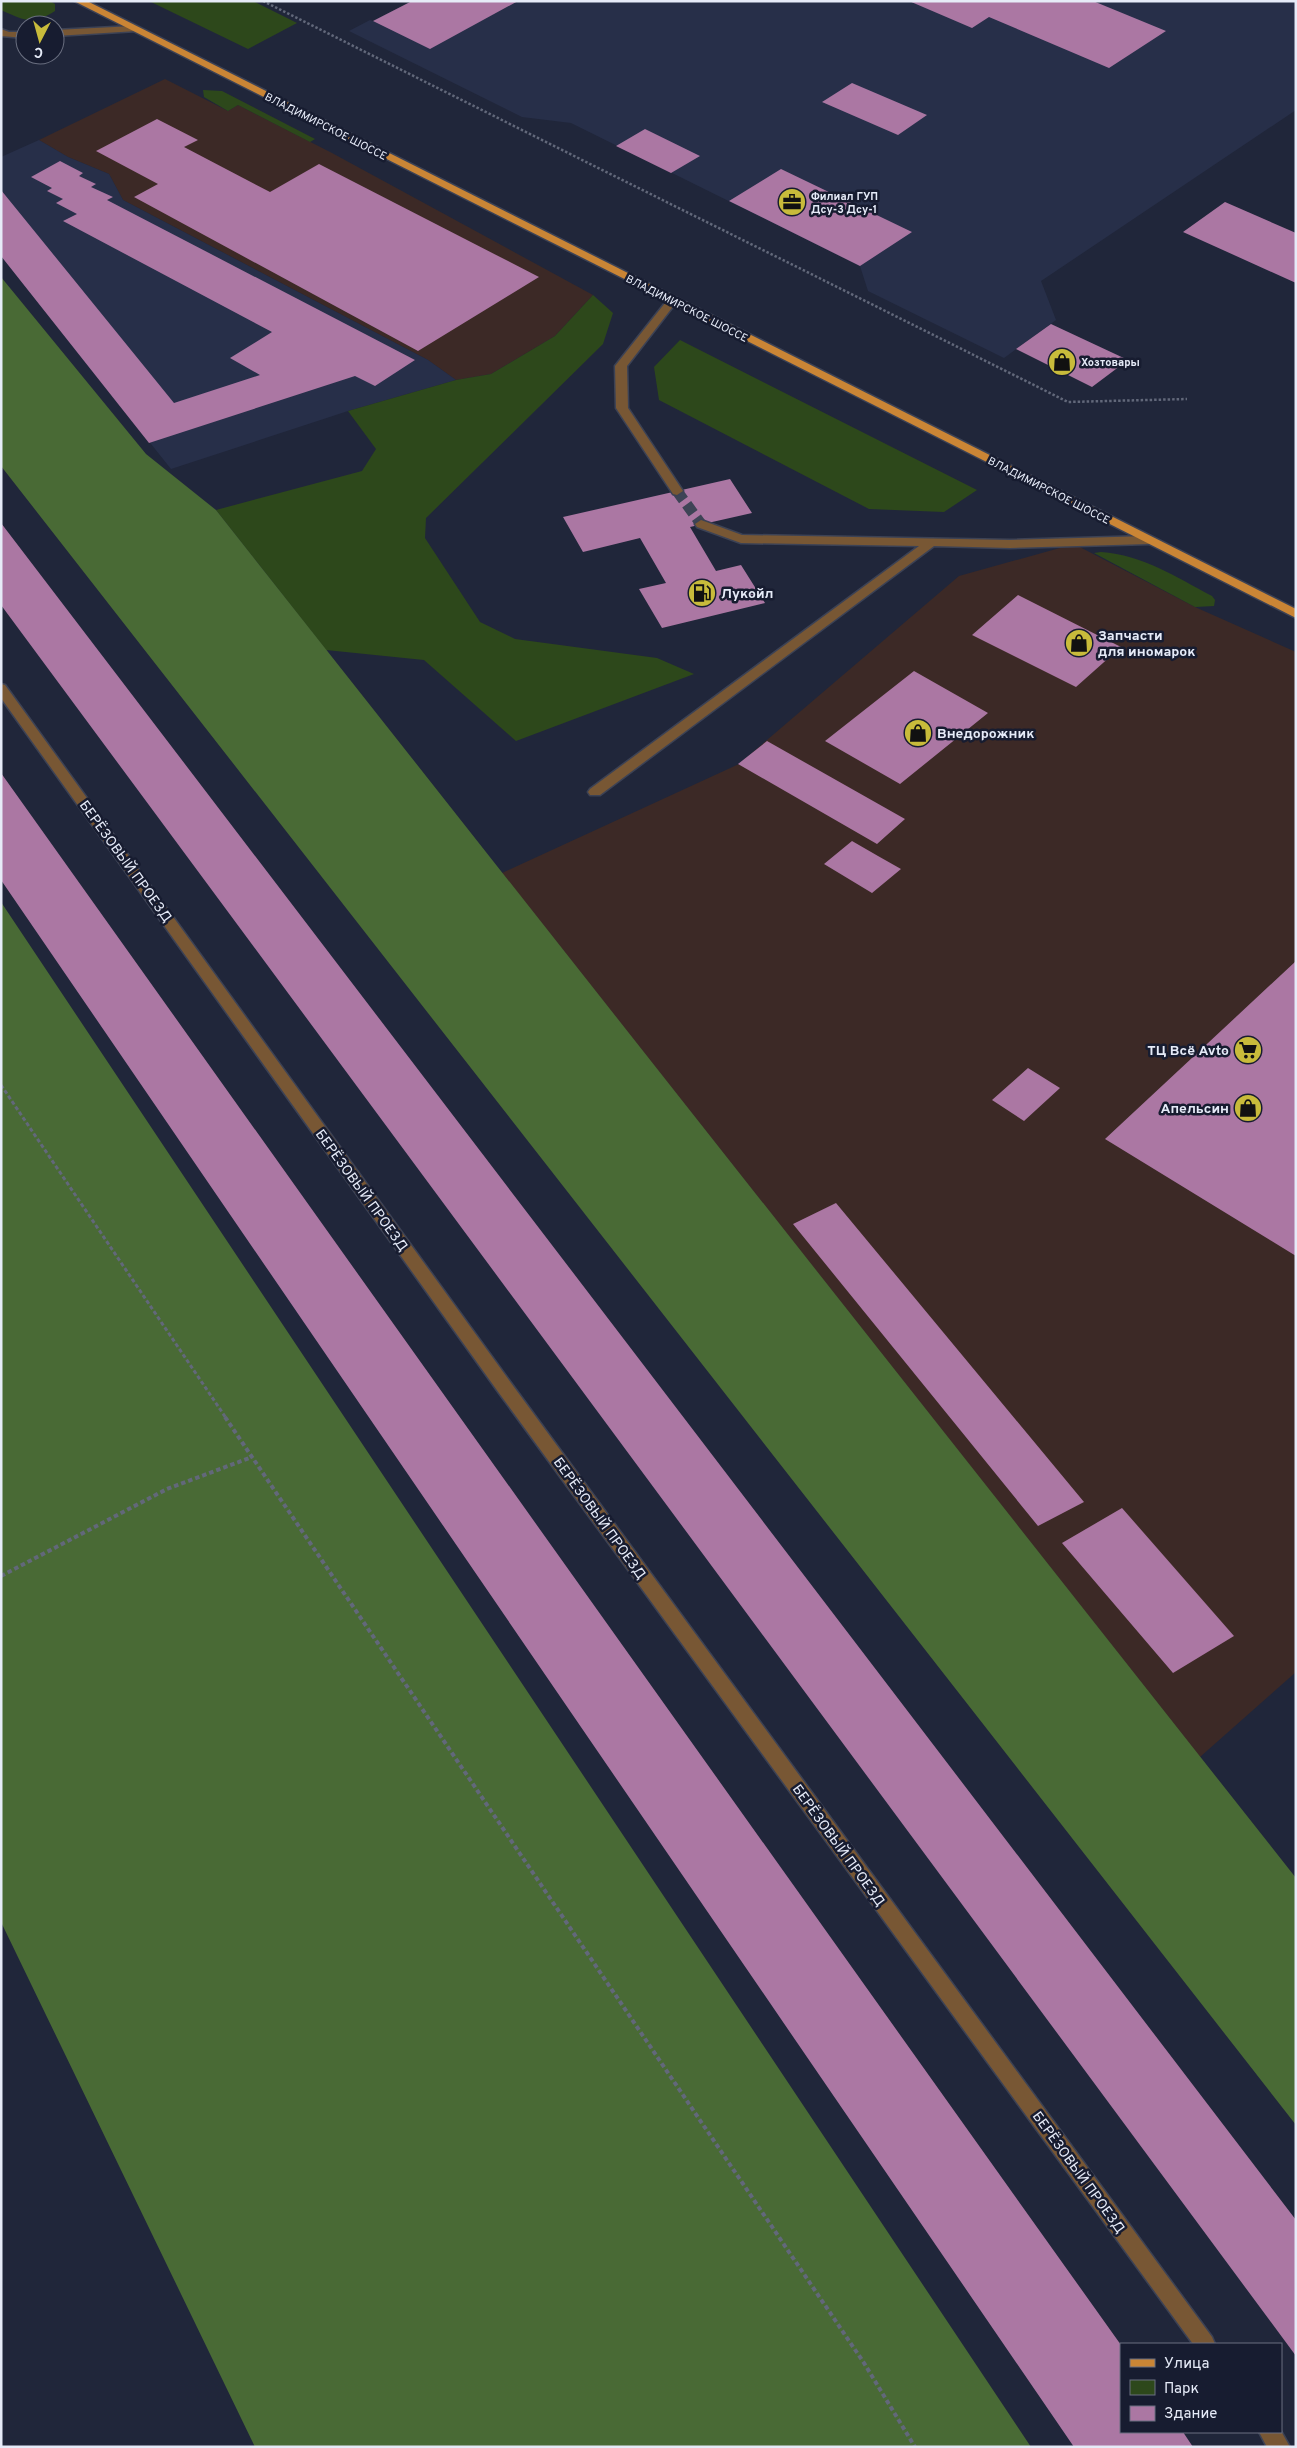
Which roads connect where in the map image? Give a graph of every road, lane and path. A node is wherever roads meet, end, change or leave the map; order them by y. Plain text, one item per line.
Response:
1 (79, 1) edge
2 (263, 1) edge
3 (134, 29) junction
4 (65, 32) edge
5 (673, 300) junction
6 (1187, 399) dead end
7 (677, 491) tunnel mouth
8 (701, 524) tunnel mouth
9 (1149, 540) junction
10 (932, 542) junction
11 (1296, 614) edge
12 (1, 688) edge
13 (596, 792) dead end
14 (1, 1085) edge
15 (252, 1457) junction
16 (1, 1576) edge
17 (1204, 2343) edge
18 (1270, 2433) edge
19 (915, 2447) edge
20 (1280, 2447) edge

1 - 3 main road, ВЛАДИМИРСКОЕ ШОССЕ
2 - 6 path
3 - 4 street
3 - 5 main road, ВЛАДИМИРСКОЕ ШОССЕ
5 - 7 street
5 - 9 main road, ВЛАДИМИРСКОЕ ШОССЕ
8 - 10 street
9 - 10 street
9 - 11 main road, ВЛАДИМИРСКОЕ ШОССЕ
10 - 13 street
12 - 17 street, БЕРЁЗОВЫЙ ПРОЕЗД
14 - 15 path
15 - 16 path
15 - 19 path
18 - 20 street

